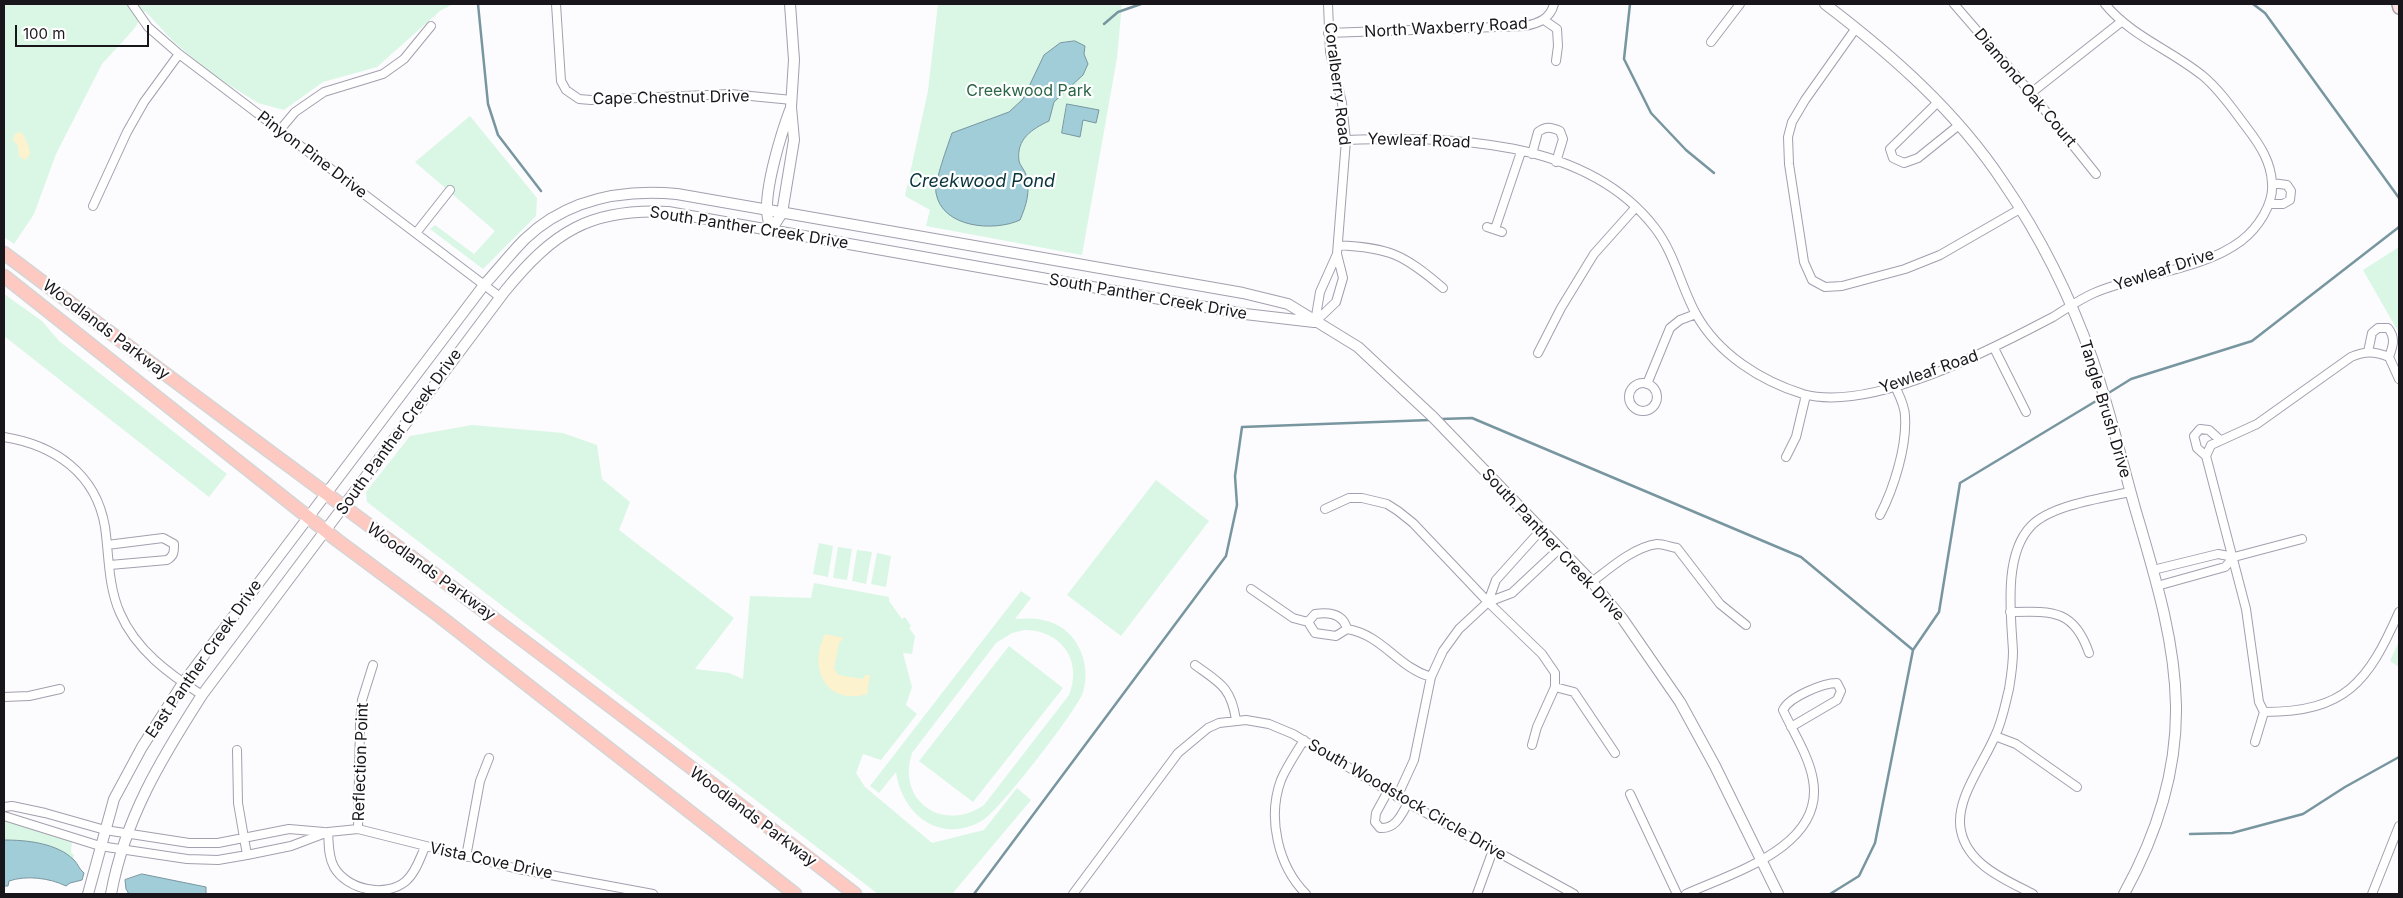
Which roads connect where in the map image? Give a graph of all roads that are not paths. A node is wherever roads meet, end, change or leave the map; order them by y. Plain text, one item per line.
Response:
1 (132, 4) edge
2 (556, 4) edge
3 (790, 4) edge
4 (1328, 4) edge
5 (1554, 4) edge
6 (1740, 4) edge
7 (1825, 4) edge
8 (1954, 4) edge
9 (2105, 4) edge
10 (2398, 4) edge
11 (2399, 8) edge
12 (1544, 20) junction
13 (2121, 22) junction
14 (431, 26) dead end
15 (1856, 28) junction
16 (1328, 33) junction
17 (1711, 42) dead end
18 (179, 54) junction
19 (1556, 61) dead end
20 (2030, 93) junction
21 (1938, 102) junction
22 (792, 103) junction
23 (1959, 125) junction
24 (279, 131) junction
25 (1346, 140) junction
26 (1521, 152) junction
27 (1532, 154) junction
28 (1556, 162) junction
29 (2096, 174) dead end
30 (2272, 183) junction
31 (450, 190) dead end
32 (2270, 204) junction
33 (93, 206) dead end
34 (1636, 206) junction
35 (2020, 209) junction
36 (767, 210) junction
37 (782, 213) junction
38 (1495, 229) dead end
39 (770, 230) junction
40 (416, 233) junction
41 (1338, 244) junction
42 (4, 253) edge
43 (1337, 254) junction
44 (4, 276) edge
45 (484, 285) junction
46 (1442, 288) dead end
47 (500, 297) junction
48 (2071, 307) junction
49 (1696, 314) junction
50 (1315, 322) junction
51 (1994, 348) junction
52 (2372, 352) junction
53 (1538, 353) dead end
54 (2389, 358) junction
55 (2399, 379) edge
56 (1647, 384) dead end
57 (1895, 386) junction
58 (1806, 395) junction
59 (2026, 412) dead end
60 (4, 437) edge
61 (2220, 440) junction
62 (2206, 456) junction
63 (1786, 457) dead end
64 (2130, 492) junction
65 (327, 495) junction
66 (344, 509) junction
67 (1325, 509) dead end
68 (1880, 515) dead end
69 (308, 517) junction
70 (1541, 530) junction
71 (325, 531) junction
72 (2302, 539) dead end
73 (107, 545) junction
74 (1559, 550) junction
75 (2234, 557) junction
76 (110, 565) junction
77 (2153, 570) junction
78 (1592, 582) junction
79 (2157, 586) junction
80 (1251, 588) dead end
81 (1488, 602) junction
82 (2010, 612) junction
83 (2399, 612) edge
84 (1308, 622) junction
85 (1746, 625) dead end
86 (1346, 629) junction
87 (2089, 653) dead end
88 (1195, 665) dead end
89 (373, 666) dead end
90 (1431, 677) junction
91 (183, 683) junction
92 (1555, 687) junction
93 (60, 689) dead end
94 (202, 695) junction
95 (4, 697) edge
96 (2264, 712) junction
97 (1236, 720) junction
98 (1791, 728) junction
99 (1995, 736) junction
100 (1304, 740) junction
101 (2255, 742) dead end
102 (1532, 745) dead end
103 (237, 750) dead end
104 (1615, 754) dead end
105 (488, 758) dead end
106 (2077, 787) dead end
107 (1388, 791) junction
108 (1630, 794) dead end
109 (1397, 797) junction
110 (1408, 803) junction
111 (4, 807) edge
112 (4, 816) edge
113 (2399, 826) edge
114 (358, 829) junction
115 (105, 830) junction
116 (328, 832) junction
117 (127, 834) junction
118 (244, 839) junction
119 (100, 846) junction
120 (425, 847) junction
121 (1493, 850) junction
122 (120, 851) junction
123 (247, 855) junction
124 (466, 856) junction
125 (1761, 860) junction
126 (2018, 891) edge
127 (88, 894) edge
128 (111, 894) edge
129 (653, 894) edge
130 (796, 894) edge
131 (855, 894) edge
132 (1073, 894) edge
133 (1306, 894) edge
134 (1477, 894) edge
135 (1574, 894) edge
136 (1677, 894) edge
137 (1686, 894) edge
138 (1778, 894) edge
139 (2033, 894) edge
140 (2124, 894) edge
141 (2372, 894) edge

1 - 18 street, Pinyon Pine Drive
2 - 22 street, Cape Chestnut Drive
3 - 22 street
4 - 16 street, Coralberry Road
5 - 12 street, North Waxberry Road
6 - 17 street
7 - 15 street, Tangle Brush Drive
8 - 20 street, Diamond Oak Court
9 - 13 street, Yewleaf Drive
10 - 11 main road
12 - 16 street, North Waxberry Road
12 - 19 street
13 - 20 street
13 - 30 street, Yewleaf Drive
14 - 24 street
15 - 21 street, Tangle Brush Drive
15 - 35 street
16 - 25 street, Coralberry Road
18 - 24 street, Pinyon Pine Drive
18 - 33 street
20 - 29 street, Diamond Oak Court
21 - 23 street, Tangle Brush Drive
21 - 23 street
22 - 36 street
22 - 37 street
23 - 35 street, Tangle Brush Drive
24 - 40 street, Pinyon Pine Drive
25 - 26 street, Yewleaf Road
25 - 41 street, Coralberry Road
26 - 27 street, Yewleaf Road
26 - 38 street
27 - 28 street, Yewleaf Road
27 - 28 street
28 - 34 street, Yewleaf Road
30 - 32 street, Yewleaf Drive
30 - 32 street
31 - 40 street
32 - 48 street, Yewleaf Drive
34 - 49 street, Yewleaf Road
34 - 53 street
35 - 48 street, Tangle Brush Drive
36 - 37 street, South Panther Creek Drive
36 - 39 street
36 - 45 street, South Panther Creek Drive
37 - 39 street
37 - 50 street, South Panther Creek Drive
39 - 47 street, South Panther Creek Drive
39 - 50 street, South Panther Creek Drive
40 - 45 street, Pinyon Pine Drive
41 - 43 street, Coralberry Road
41 - 46 street
42 - 65 main road, Woodlands Parkway
43 - 50 street, Coralberry Road
43 - 50 street, Coralberry Road
44 - 69 main road, Woodlands Parkway
45 - 47 street, Pinyon Pine Drive
45 - 65 street, South Panther Creek Drive
47 - 66 street, South Panther Creek Drive
48 - 51 street, Yewleaf Road
48 - 64 street, Tangle Brush Drive
49 - 56 street
49 - 58 street, Yewleaf Road
50 - 70 street, South Panther Creek Drive
51 - 57 street, Yewleaf Road
51 - 59 street, Yewleaf Road
52 - 54 street
52 - 54 street
52 - 61 street
54 - 55 street
57 - 58 street, Yewleaf Road
57 - 68 street
58 - 63 street
60 - 73 street
61 - 62 street
61 - 62 street
62 - 75 street
64 - 77 street, Tangle Brush Drive
64 - 82 street
65 - 66 main road, Woodlands Parkway
65 - 69 street, East Panther Creek Drive
66 - 71 street, South Panther Creek Drive
66 - 131 main road, Woodlands Parkway
67 - 81 street
69 - 71 main road, Woodlands Parkway
69 - 91 street, East Panther Creek Drive
70 - 74 street, South Panther Creek Drive
70 - 81 street
71 - 94 street, East Panther Creek Drive
71 - 130 main road, Woodlands Parkway
72 - 75 street
73 - 76 street
73 - 76 street
74 - 78 street, South Panther Creek Drive
74 - 81 street
75 - 77 street
75 - 79 street
75 - 96 street
76 - 91 street
77 - 79 street, Tangle Brush Drive
78 - 85 street
78 - 125 street, South Panther Creek Drive
79 - 140 street, Tangle Brush Drive
80 - 84 street
81 - 90 street
81 - 92 street
82 - 87 street
82 - 99 street
83 - 96 street
84 - 86 street
84 - 86 street
86 - 90 street
88 - 97 street
89 - 114 street, Reflection Point
90 - 109 street
91 - 94 street
91 - 115 street, East Panther Creek Drive
92 - 102 street
92 - 104 street
93 - 95 street
94 - 117 street, East Panther Creek Drive
96 - 101 street
97 - 100 street, South Woodstock Circle Drive
97 - 132 street, South Woodstock Circle Drive
98 - 98 street
98 - 125 street
99 - 106 street
99 - 126 street
100 - 107 street, South Woodstock Circle Drive
100 - 133 street
103 - 118 street
105 - 124 street
107 - 109 street, South Woodstock Circle Drive
107 - 110 street
108 - 136 street
109 - 110 street, South Woodstock Circle Drive
110 - 121 street, South Woodstock Circle Drive
111 - 115 street, Vista Cove Drive
112 - 119 street, Vista Cove Drive
113 - 141 street
114 - 116 street, Vista Cove Drive
114 - 120 street, Vista Cove Drive
115 - 117 street, Vista Cove Drive
115 - 119 street, East Panther Creek Drive
116 - 118 street, Vista Cove Drive
116 - 120 street
116 - 123 street, Vista Cove Drive
117 - 118 street, Vista Cove Drive
117 - 122 street, East Panther Creek Drive
118 - 123 street
119 - 122 street, Vista Cove Drive
119 - 127 street, East Panther Creek Drive
120 - 124 street, Vista Cove Drive
121 - 134 street
121 - 135 street, South Woodstock Circle Drive
122 - 123 street, Vista Cove Drive
122 - 128 street, East Panther Creek Drive
124 - 129 street, Vista Cove Drive
125 - 137 street
125 - 138 street, South Panther Creek Drive
126 - 139 street

